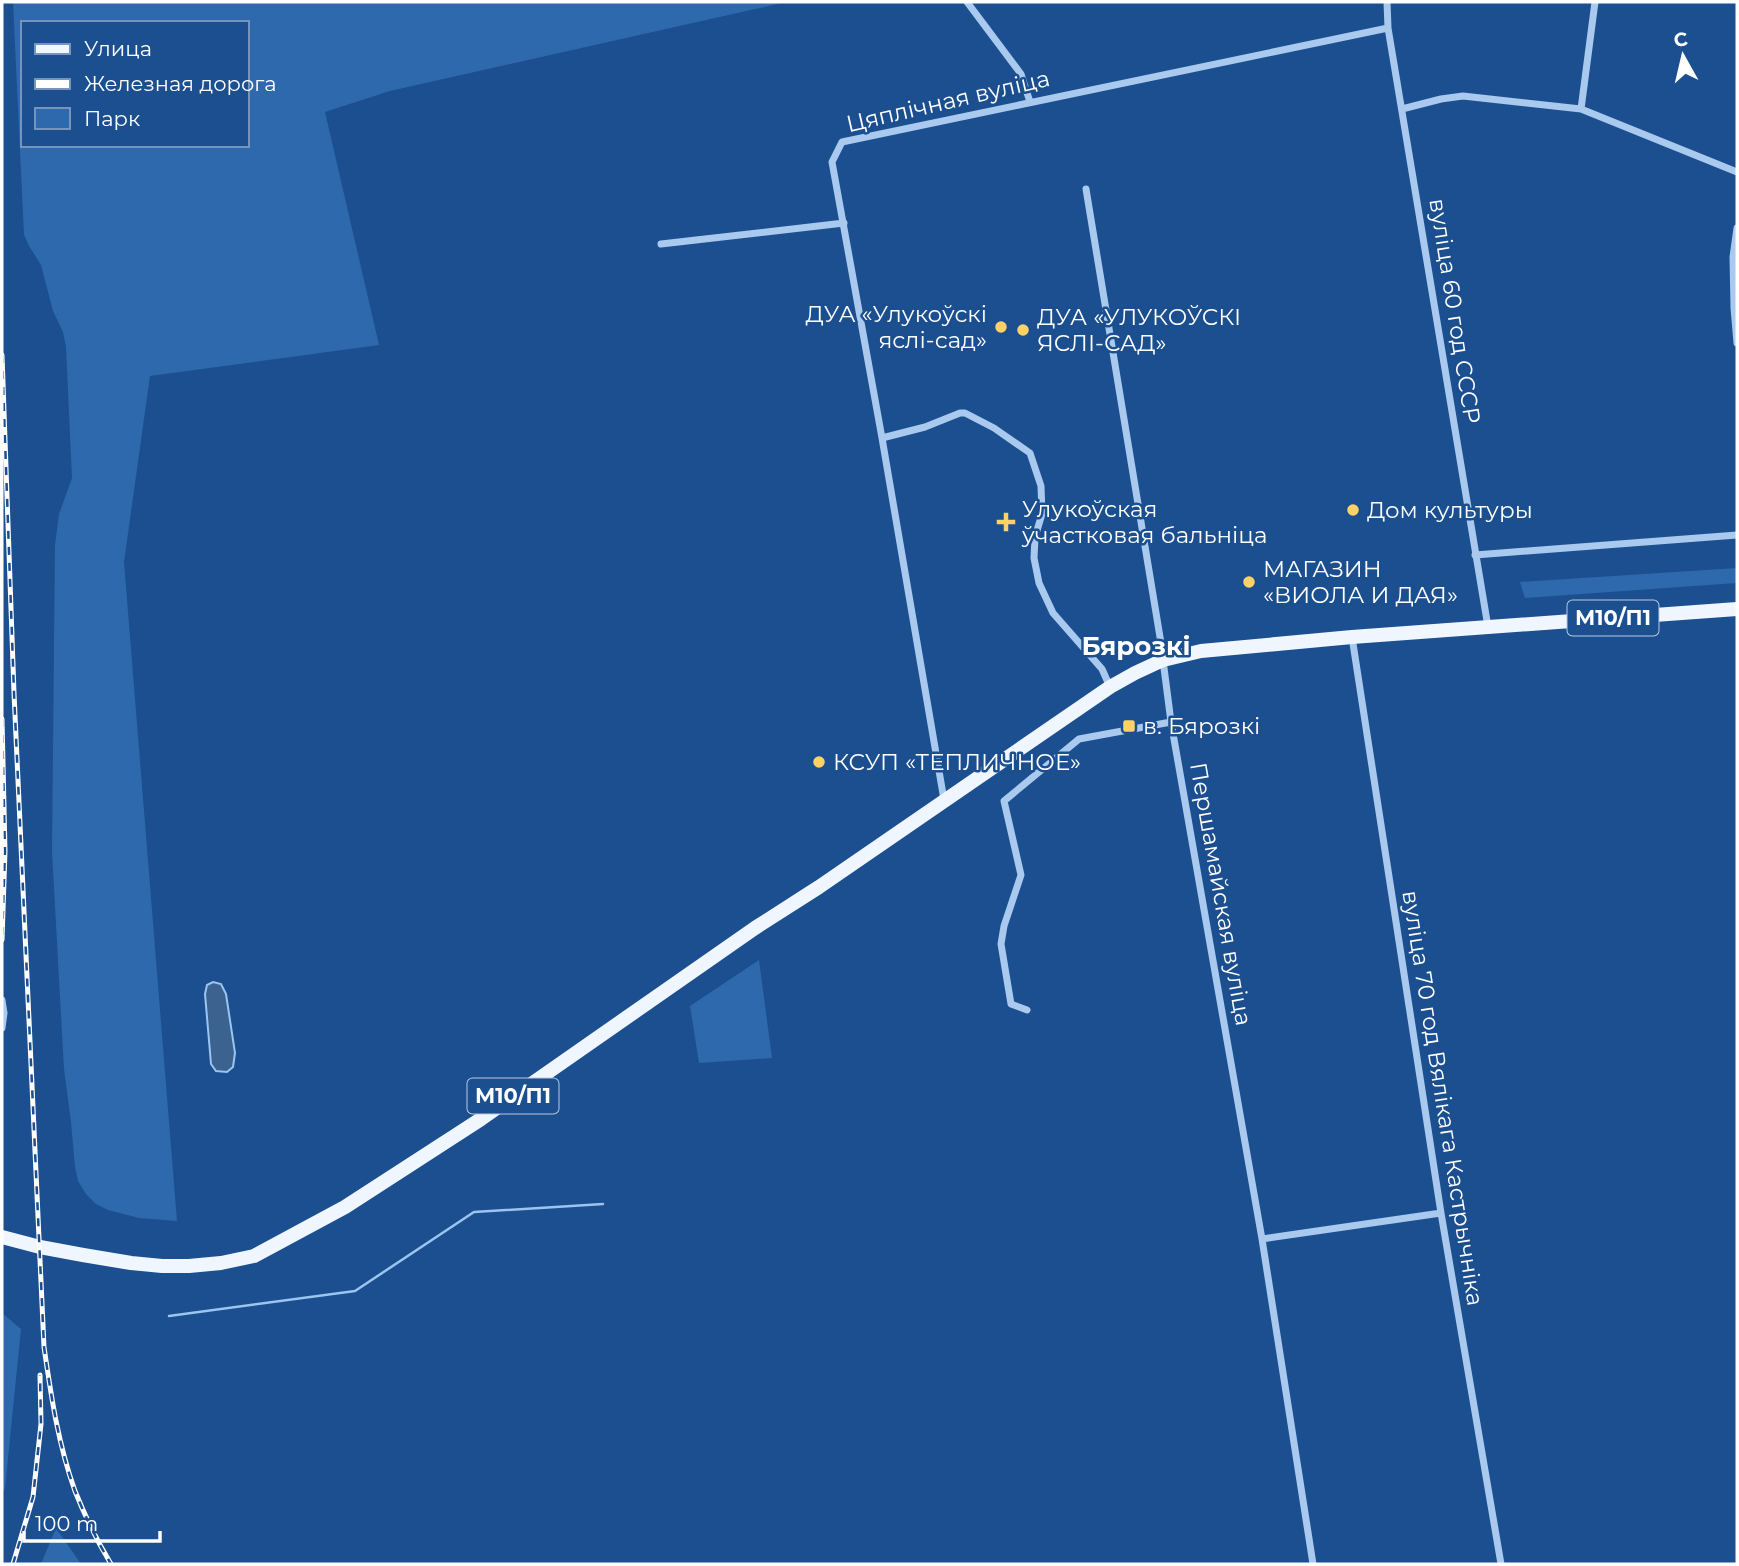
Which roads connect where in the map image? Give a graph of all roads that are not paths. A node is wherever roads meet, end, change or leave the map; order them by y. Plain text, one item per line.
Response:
1 (967, 2) edge
2 (1387, 2) edge
3 (1595, 2) edge
4 (1388, 28) junction
5 (1030, 102) junction
6 (1402, 109) junction
7 (1581, 109) junction
8 (1737, 172) edge
9 (1086, 189) dead end
10 (844, 223) junction
11 (1737, 228) edge
12 (661, 244) dead end
13 (1737, 342) edge
14 (882, 438) junction
15 (1737, 535) edge
16 (1475, 555) junction
17 (1737, 609) edge
18 (1488, 627) junction
19 (1352, 637) junction
20 (1163, 660) junction
21 (1110, 687) junction
22 (1171, 722) junction
23 (944, 801) junction
24 (2, 1000) edge
25 (1027, 1010) dead end
26 (2, 1028) edge
27 (1441, 1213) junction
28 (1262, 1239) junction
29 (3, 1240) edge
30 (1313, 1564) edge
31 (1501, 1564) edge

1 - 5 street
2 - 4 street, вуліца 60 год СССР
3 - 7 street
4 - 5 street, Цяплічная вуліца
4 - 6 street, вуліца 60 год СССР
5 - 10 street, Цяплічная вуліца
6 - 7 street
6 - 16 street, вуліца 60 год СССР
7 - 8 street
9 - 20 street, Першамайская вуліца
10 - 12 street
10 - 14 street, Цяплічная вуліца
11 - 13 street
14 - 21 street
14 - 23 street, Цяплічная вуліца
15 - 16 street
16 - 18 street, вуліца 60 год СССР
17 - 18 main road, М10/П1
18 - 19 main road, М10/П1
19 - 20 main road, М10/П1
19 - 27 street, вуліца 70 год Вялікага Кастрычніка
20 - 21 main road, М10/П1
20 - 22 street, Першамайская вуліца
21 - 23 main road, М10/П1
22 - 25 street
22 - 28 street, Першамайская вуліца
23 - 29 main road, М10/П1
24 - 26 street
27 - 28 street
27 - 31 street, вуліца 70 год Вялікага Кастрычніка
28 - 30 street, Першамайская вуліца

